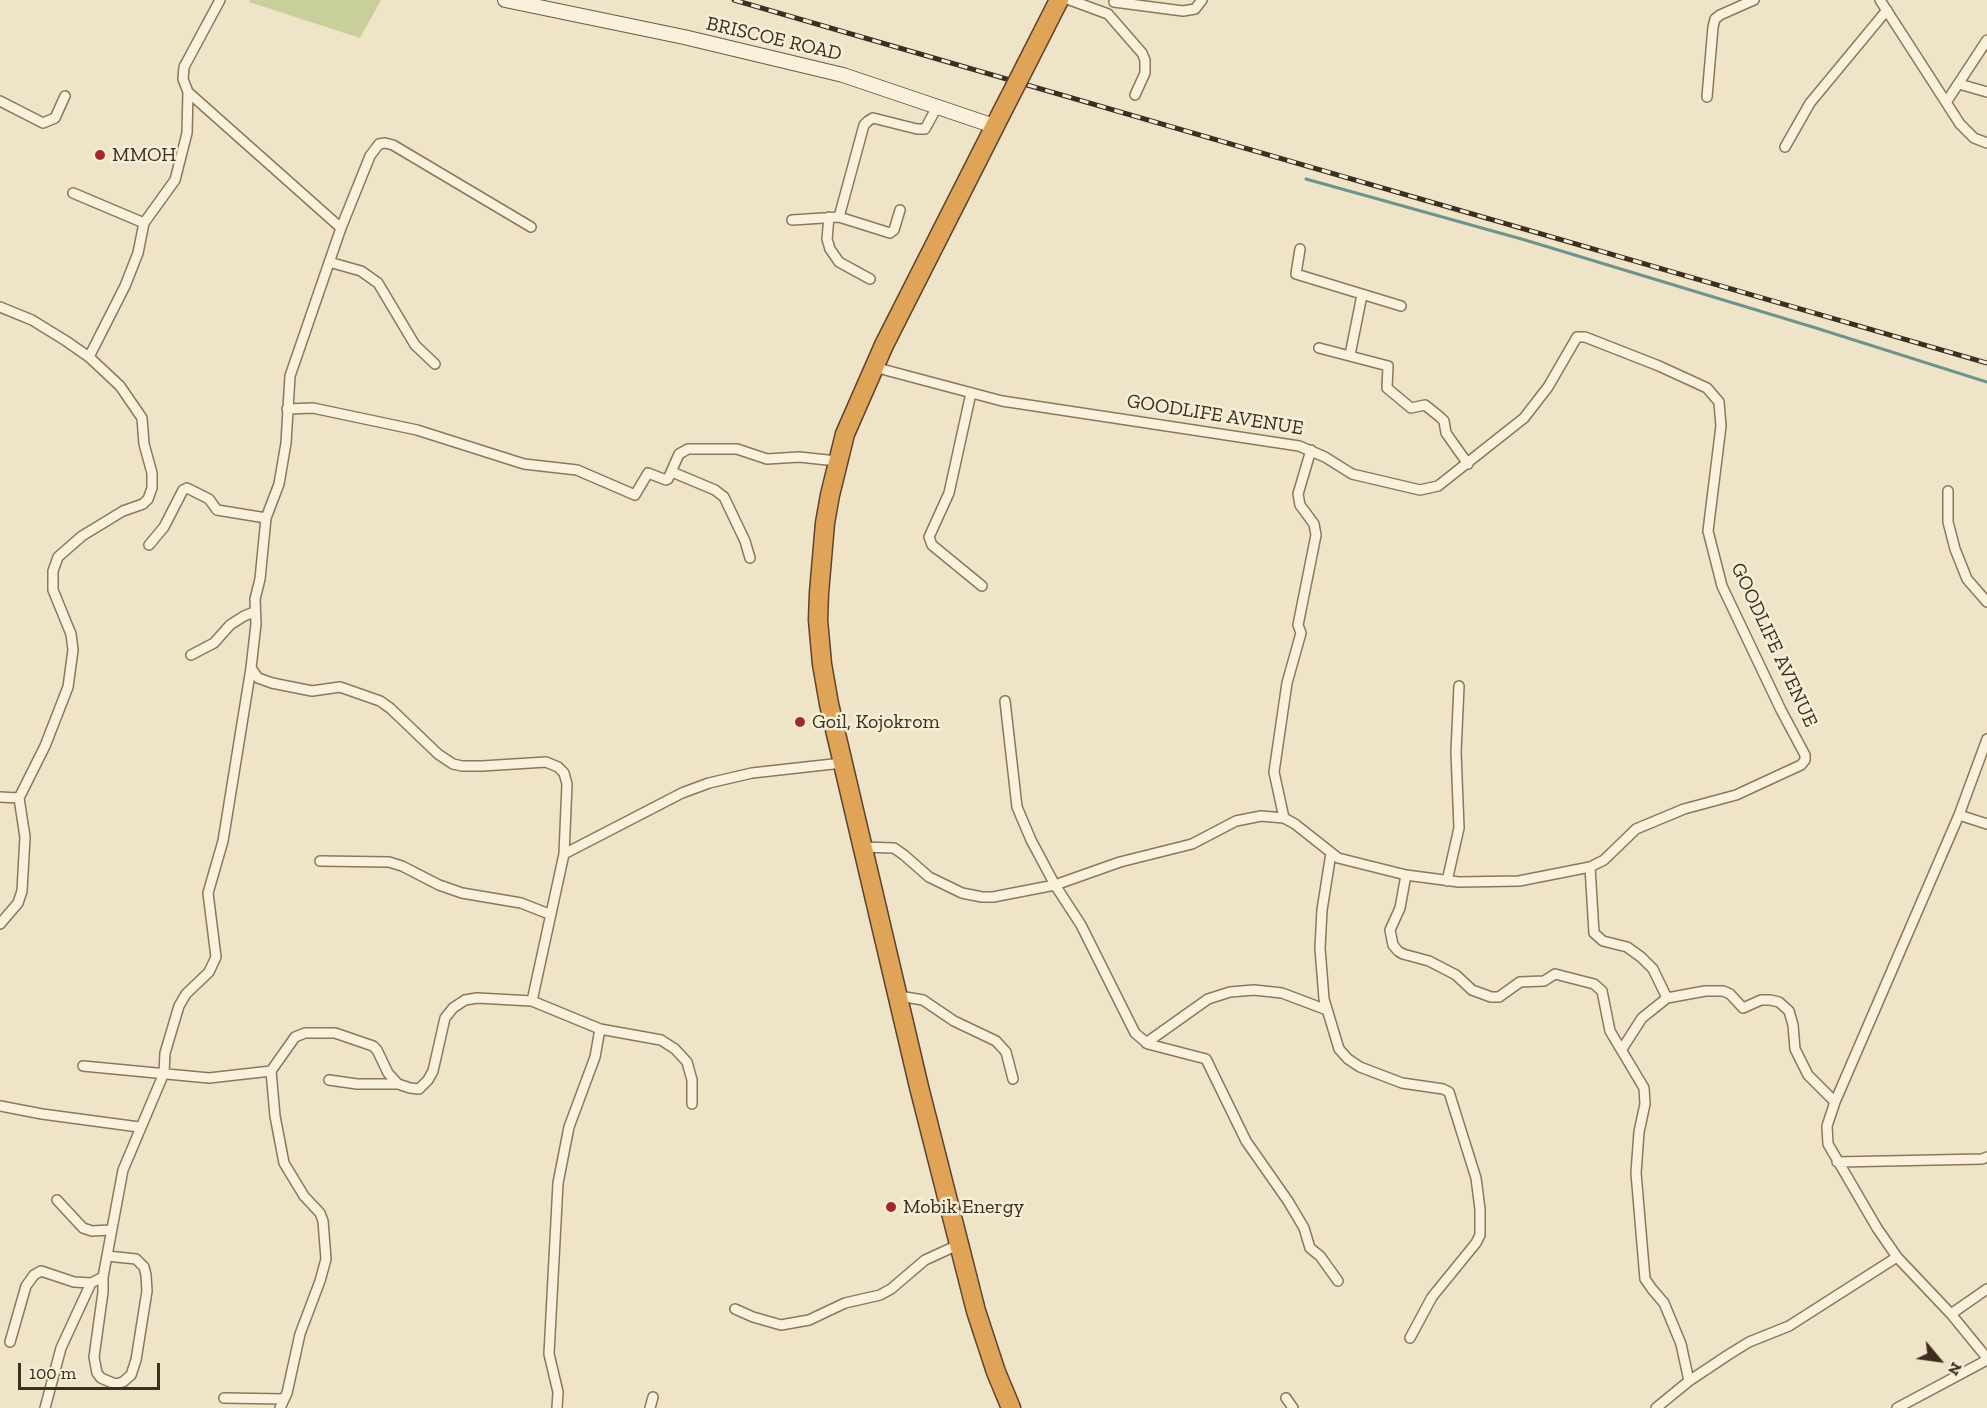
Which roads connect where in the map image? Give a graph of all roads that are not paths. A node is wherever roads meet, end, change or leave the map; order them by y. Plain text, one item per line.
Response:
1 (220, 0) edge
2 (505, 0) edge
3 (1059, 0) edge
4 (1070, 0) edge
5 (1202, 0) edge
6 (1754, 0) edge
7 (1880, 0) edge
8 (1114, 1) edge
9 (1887, 10) junction
10 (1108, 14) junction
11 (1987, 40) edge
12 (1959, 84) junction
13 (188, 92) junction
14 (1987, 92) edge
15 (1134, 95) dead end
16 (65, 96) dead end
17 (1707, 97) dead end
18 (0, 100) edge
19 (1947, 101) junction
20 (937, 107) junction
21 (994, 126) junction
22 (1987, 143) edge
23 (1785, 147) dead end
24 (73, 193) dead end
25 (900, 210) dead end
26 (834, 217) junction
27 (792, 220) dead end
28 (144, 223) junction
29 (531, 227) dead end
30 (341, 228) junction
31 (1299, 249) dead end
32 (329, 262) junction
33 (870, 279) dead end
34 (1362, 294) junction
35 (1401, 306) dead end
36 (0, 307) edge
37 (1319, 348) dead end
38 (1350, 355) junction
39 (89, 357) junction
40 (435, 364) dead end
41 (874, 367) junction
42 (971, 393) junction
43 (287, 409) junction
44 (1311, 450) junction
45 (837, 461) junction
46 (1468, 464) junction
47 (672, 472) junction
48 (1948, 491) dead end
49 (266, 518) junction
50 (149, 545) dead end
51 (750, 558) dead end
52 (982, 586) dead end
53 (1986, 598) edge
54 (254, 612) junction
55 (191, 655) dead end
56 (250, 668) junction
57 (1459, 686) dead end
58 (1005, 701) dead end
59 (1987, 739) edge
60 (842, 764) junction
61 (0, 797) edge
62 (19, 798) junction
63 (1959, 815) junction
64 (1284, 818) junction
65 (1987, 824) edge
66 (861, 847) junction
67 (1331, 853) junction
68 (564, 854) junction
69 (320, 861) dead end
70 (1590, 867) junction
71 (1406, 875) junction
72 (1447, 881) junction
73 (1055, 885) junction
74 (549, 914) junction
75 (0, 924) edge
76 (899, 996) junction
77 (1667, 998) junction
78 (532, 1001) junction
79 (1327, 1010) junction
80 (600, 1029) junction
81 (1146, 1042) junction
82 (1622, 1049) junction
83 (83, 1066) dead end
84 (271, 1071) junction
85 (164, 1073) junction
86 (1013, 1079) dead end
87 (329, 1080) dead end
88 (398, 1084) junction
89 (1835, 1102) junction
90 (692, 1104) dead end
91 (0, 1106) edge
92 (139, 1127) junction
93 (1987, 1157) edge
94 (1837, 1162) junction
95 (57, 1200) dead end
96 (110, 1230) junction
97 (960, 1244) junction
98 (107, 1256) junction
99 (1897, 1257) junction
100 (103, 1277) junction
101 (1338, 1281) dead end
102 (91, 1283) junction
103 (1987, 1289) edge
104 (735, 1309) dead end
105 (1951, 1314) junction
106 (1410, 1338) dead end
107 (10, 1342) dead end
108 (1987, 1359) edge
109 (1689, 1381) junction
110 (653, 1396) dead end
111 (224, 1398) dead end
112 (1286, 1398) dead end
113 (282, 1404) edge
114 (45, 1408) edge
115 (557, 1408) edge
116 (650, 1408) edge
117 (1011, 1408) edge
118 (1293, 1408) edge
119 (1656, 1408) edge
120 (1897, 1408) edge

1 - 13 street
2 - 20 street, BRISCOE ROAD
3 - 21 highway, bridge
4 - 10 street
5 - 8 street
6 - 17 street
7 - 9 street
8 - 10 street
9 - 19 street
9 - 23 street
10 - 15 street
11 - 12 street
12 - 14 street
12 - 19 street
13 - 28 street
13 - 30 street
16 - 18 street
19 - 22 street
20 - 21 street, BRISCOE ROAD
20 - 26 street
21 - 41 highway
24 - 28 street
25 - 26 street
26 - 27 street
26 - 33 street
28 - 39 street
29 - 30 street
30 - 32 street
31 - 34 street
32 - 40 street
32 - 43 street
34 - 35 street
34 - 38 street
36 - 39 street
37 - 38 street
38 - 46 street
39 - 62 street
41 - 42 street, GOODLIFE AVENUE
41 - 45 highway
42 - 44 street, GOODLIFE AVENUE
42 - 52 street
43 - 47 street
43 - 49 street
44 - 46 street, GOODLIFE AVENUE
44 - 64 street
45 - 47 street
45 - 60 highway
46 - 70 street, GOODLIFE AVENUE
47 - 51 street
48 - 53 street
49 - 50 street
49 - 54 street
54 - 55 street
54 - 56 street
56 - 68 street
56 - 85 street
57 - 72 street
58 - 73 street
59 - 63 street
60 - 66 highway
60 - 68 street
61 - 62 street
62 - 75 street
63 - 65 street
63 - 89 street
64 - 67 street, GOODLIFE AVENUE
64 - 73 street
66 - 73 street
66 - 76 highway
67 - 71 street, GOODLIFE AVENUE
67 - 79 street
68 - 74 street
69 - 74 street
70 - 72 street, GOODLIFE AVENUE
70 - 77 street
71 - 72 street, GOODLIFE AVENUE
71 - 82 street
73 - 81 street
74 - 78 street
76 - 86 street
76 - 97 highway
77 - 82 street
77 - 89 street
78 - 80 street
78 - 88 street
79 - 81 street
79 - 106 street
80 - 90 street
80 - 115 street
81 - 101 street
82 - 109 street
83 - 85 street
84 - 85 street
84 - 88 street
84 - 113 street
85 - 92 street
87 - 88 street
89 - 94 street
91 - 92 street
92 - 96 street
93 - 94 street
94 - 99 street
95 - 96 street
96 - 98 street
97 - 104 street
97 - 117 highway
98 - 100 street
98 - 100 street
99 - 105 street
99 - 109 street
100 - 102 street
102 - 107 street
102 - 114 street
103 - 105 street
105 - 108 street
108 - 120 street
109 - 119 street
110 - 116 street
111 - 113 street
112 - 118 street

